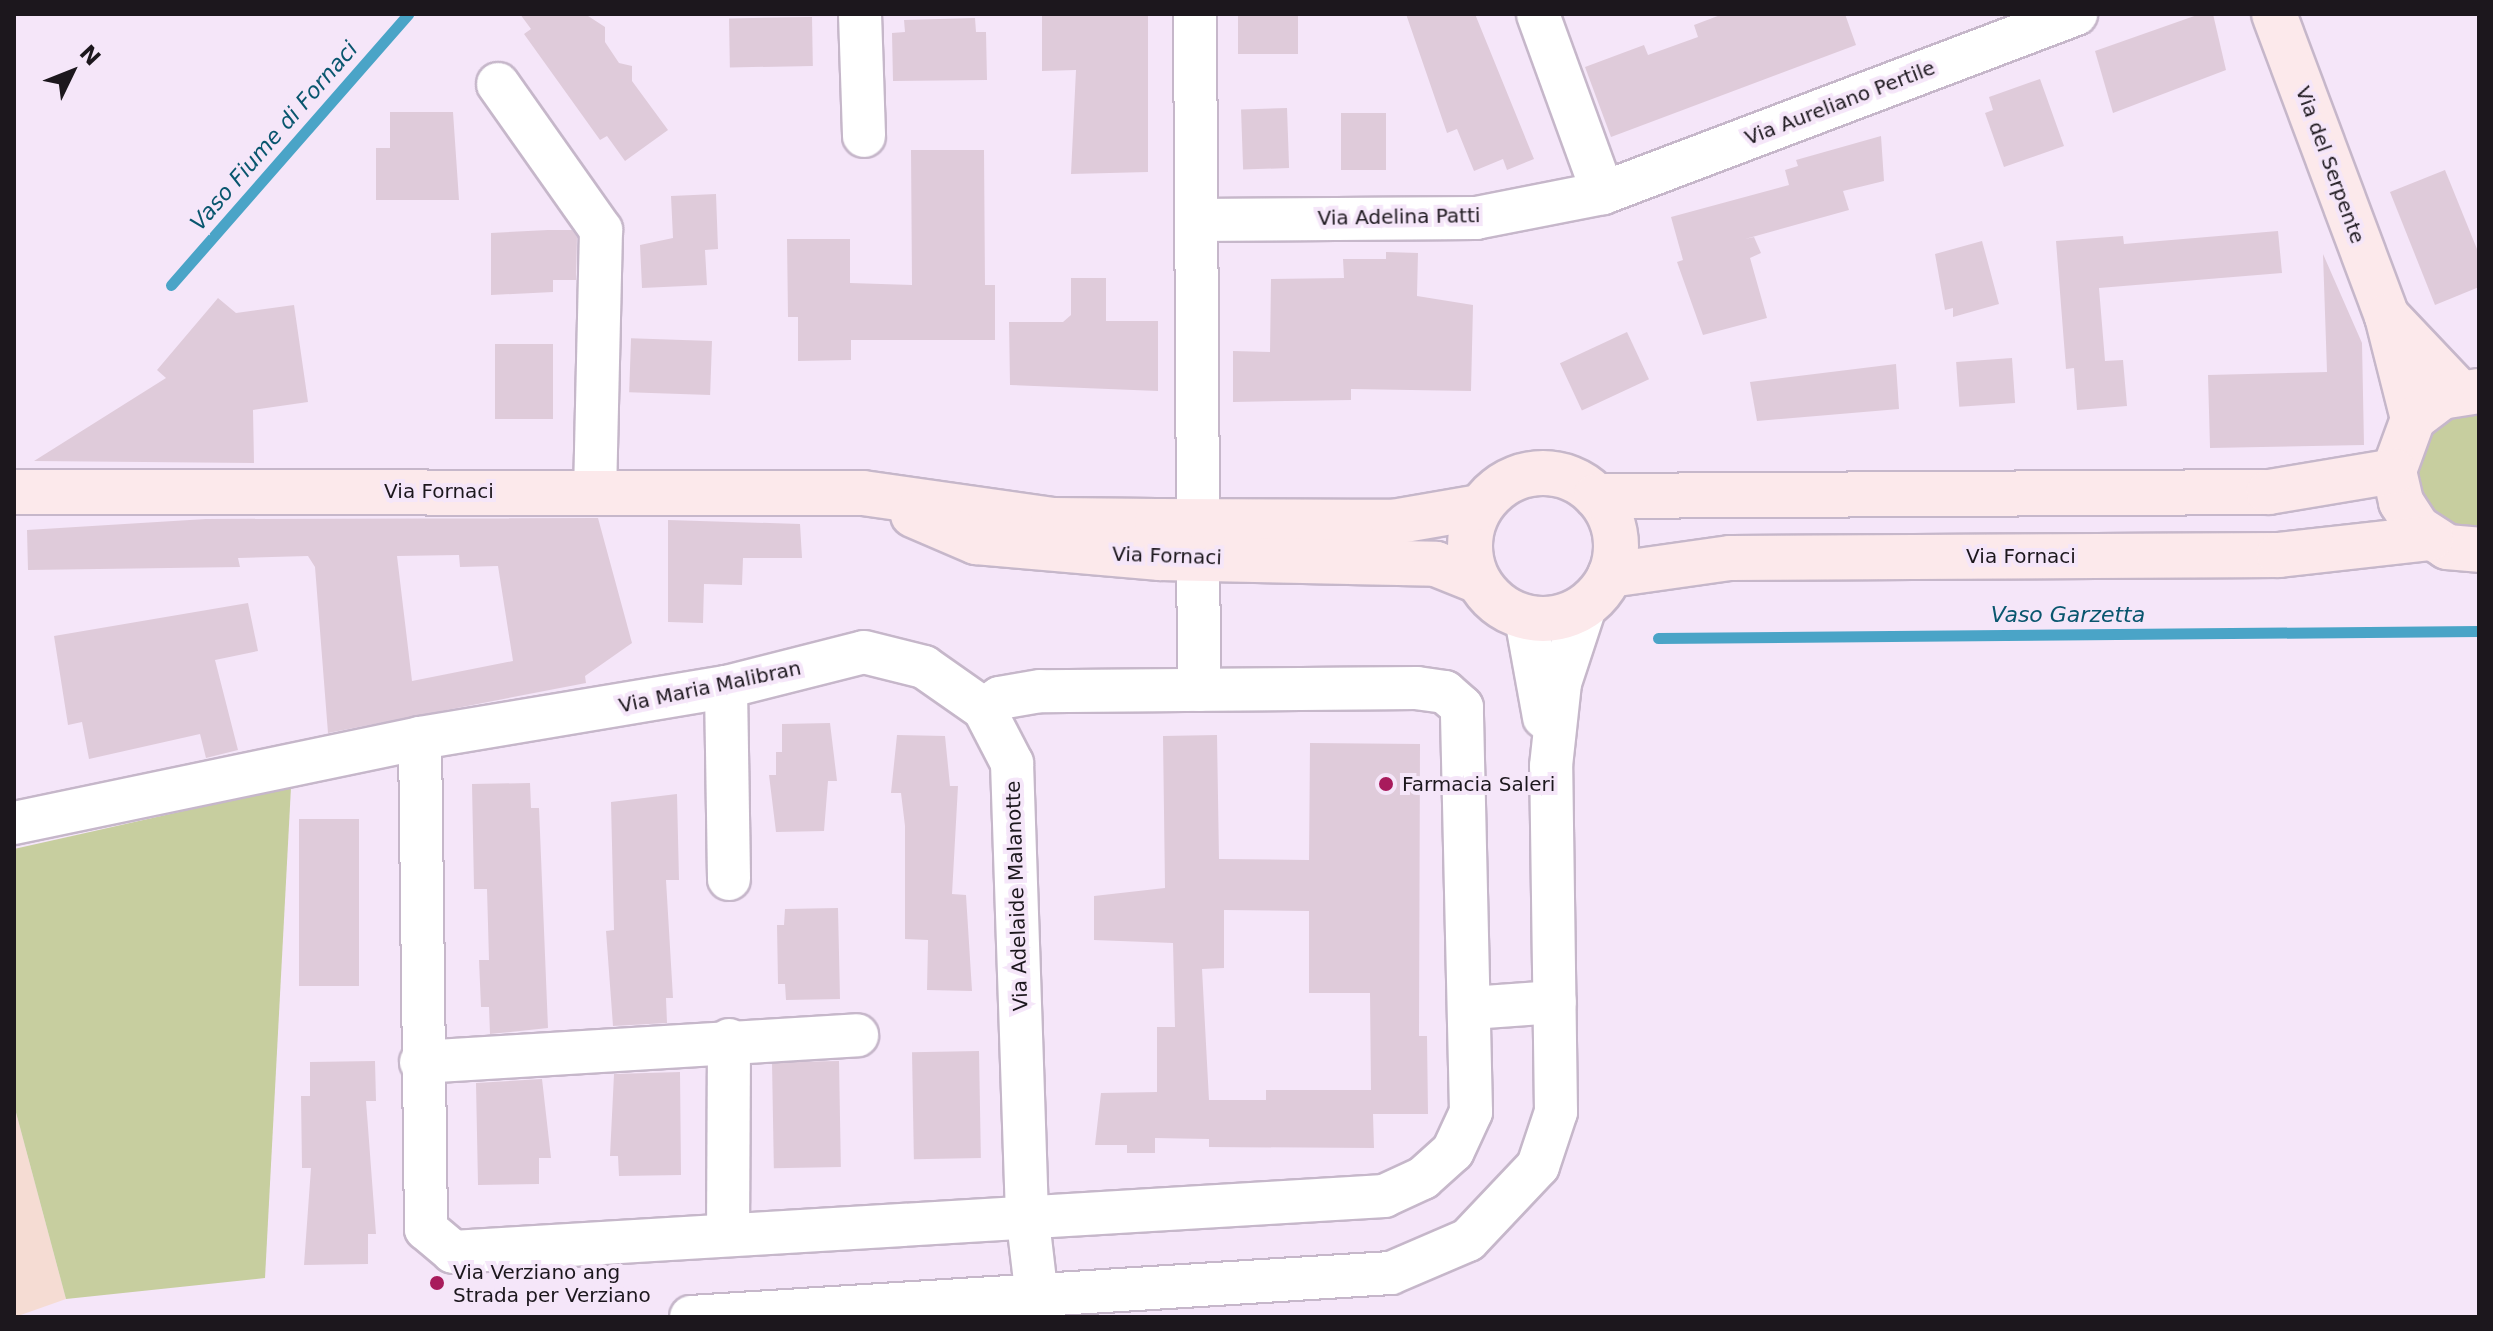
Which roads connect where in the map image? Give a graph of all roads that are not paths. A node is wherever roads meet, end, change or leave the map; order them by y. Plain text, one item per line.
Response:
1 (860, 14) edge
2 (1195, 14) edge
3 (1538, 14) edge
4 (2076, 14) edge
5 (2274, 14) edge
6 (498, 84) dead end
7 (864, 136) dead end
8 (1603, 193) junction
9 (1196, 220) junction
10 (2387, 316) junction
11 (2469, 391) edge
12 (2413, 419) junction
13 (2394, 471) junction
14 (595, 490) junction
15 (14, 492) edge
16 (1596, 496) junction
17 (1480, 507) junction
18 (2431, 538) junction
19 (1200, 539) junction
20 (2479, 550) edge
21 (1478, 581) junction
22 (1598, 591) junction
23 (1526, 618) junction
24 (726, 687) junction
25 (1199, 690) junction
26 (984, 709) junction
27 (420, 738) junction
28 (1551, 766) junction
29 (14, 823) edge
30 (729, 879) dead end
31 (1555, 1002) junction
32 (1471, 1008) junction
33 (857, 1035) dead end
34 (729, 1040) junction
35 (421, 1062) junction
36 (1027, 1213) junction
37 (728, 1235) junction
38 (1037, 1298) junction
39 (691, 1317) edge

1 - 7 street
2 - 9 street
3 - 8 street
4 - 8 street, Via Aureliano Pertile
5 - 10 street, Via del Serpente
6 - 14 street
8 - 9 street, Via Adelina Patti
9 - 19 street
10 - 11 street, Via del Serpente
10 - 12 street, Via del Serpente
11 - 12 street
12 - 13 street
13 - 16 street
13 - 18 street
14 - 15 street, Via Fornaci
14 - 19 street, Via Fornaci
16 - 17 street
16 - 22 street
17 - 19 street, Via Fornaci
17 - 21 street
18 - 20 street, Via Fornaci
18 - 22 street, Via Fornaci
19 - 21 street, Via Fornaci
19 - 25 street
21 - 23 street, Via Fornaci
22 - 23 street, Via Fornaci
22 - 28 street
23 - 28 street
24 - 26 street, Via Maria Malibran
24 - 27 street, Via Maria Malibran
24 - 30 street
25 - 26 street
25 - 32 street
26 - 36 street, Via Adelaide Malanotte
27 - 29 street, Via Maria Malibran
27 - 35 street
28 - 31 street
31 - 32 street
31 - 38 street
32 - 36 street
33 - 34 street
34 - 35 street
34 - 37 street
35 - 37 street
36 - 37 street
36 - 38 street, Via Adelaide Malanotte
38 - 39 street

